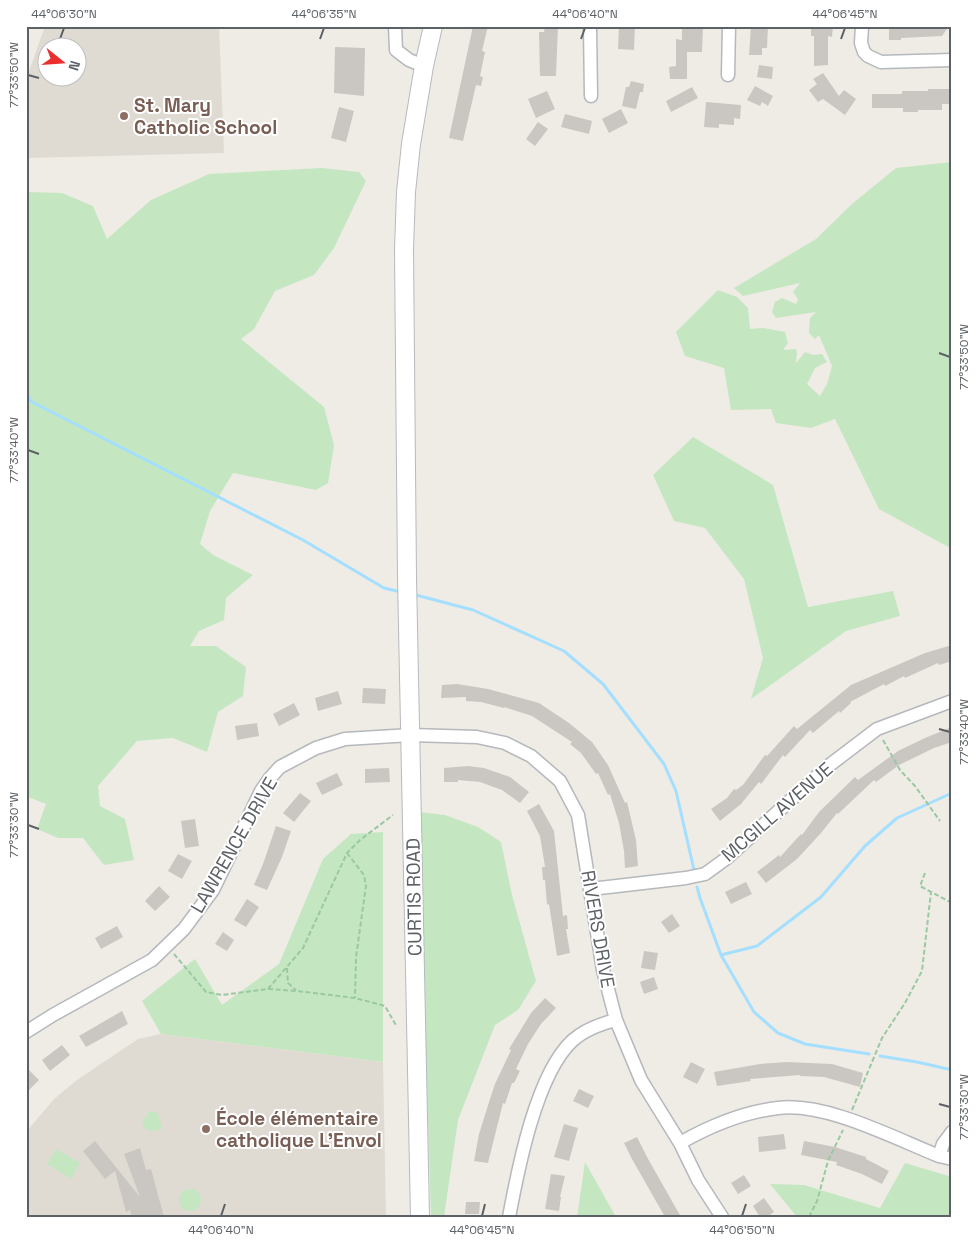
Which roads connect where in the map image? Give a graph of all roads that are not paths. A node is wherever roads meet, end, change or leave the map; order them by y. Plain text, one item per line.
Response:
1 (395, 26) edge
2 (433, 26) edge
3 (590, 26) edge
4 (729, 26) edge
5 (862, 26) edge
6 (952, 60) edge
7 (424, 66) junction
8 (728, 75) dead end
9 (591, 96) dead end
10 (952, 701) edge
11 (411, 735) junction
12 (591, 888) junction
13 (616, 1020) junction
14 (26, 1032) edge
15 (952, 1132) edge
16 (680, 1143) junction
17 (939, 1156) junction
18 (952, 1159) edge
19 (420, 1217) edge
20 (509, 1217) edge
21 (722, 1217) edge

1 - 7 street
2 - 7 main road, CURTIS ROAD
3 - 9 street
4 - 8 street
5 - 6 street
7 - 11 main road, CURTIS ROAD
10 - 12 street, MCGILL AVENUE
11 - 12 street, RIVERS DRIVE
11 - 14 street, LAWRENCE DRIVE
11 - 19 main road, CURTIS ROAD
12 - 13 street, RIVERS DRIVE
13 - 16 street, RIVERS DRIVE
13 - 20 street
15 - 17 street
16 - 17 street
16 - 21 street, RIVERS DRIVE
17 - 18 street

